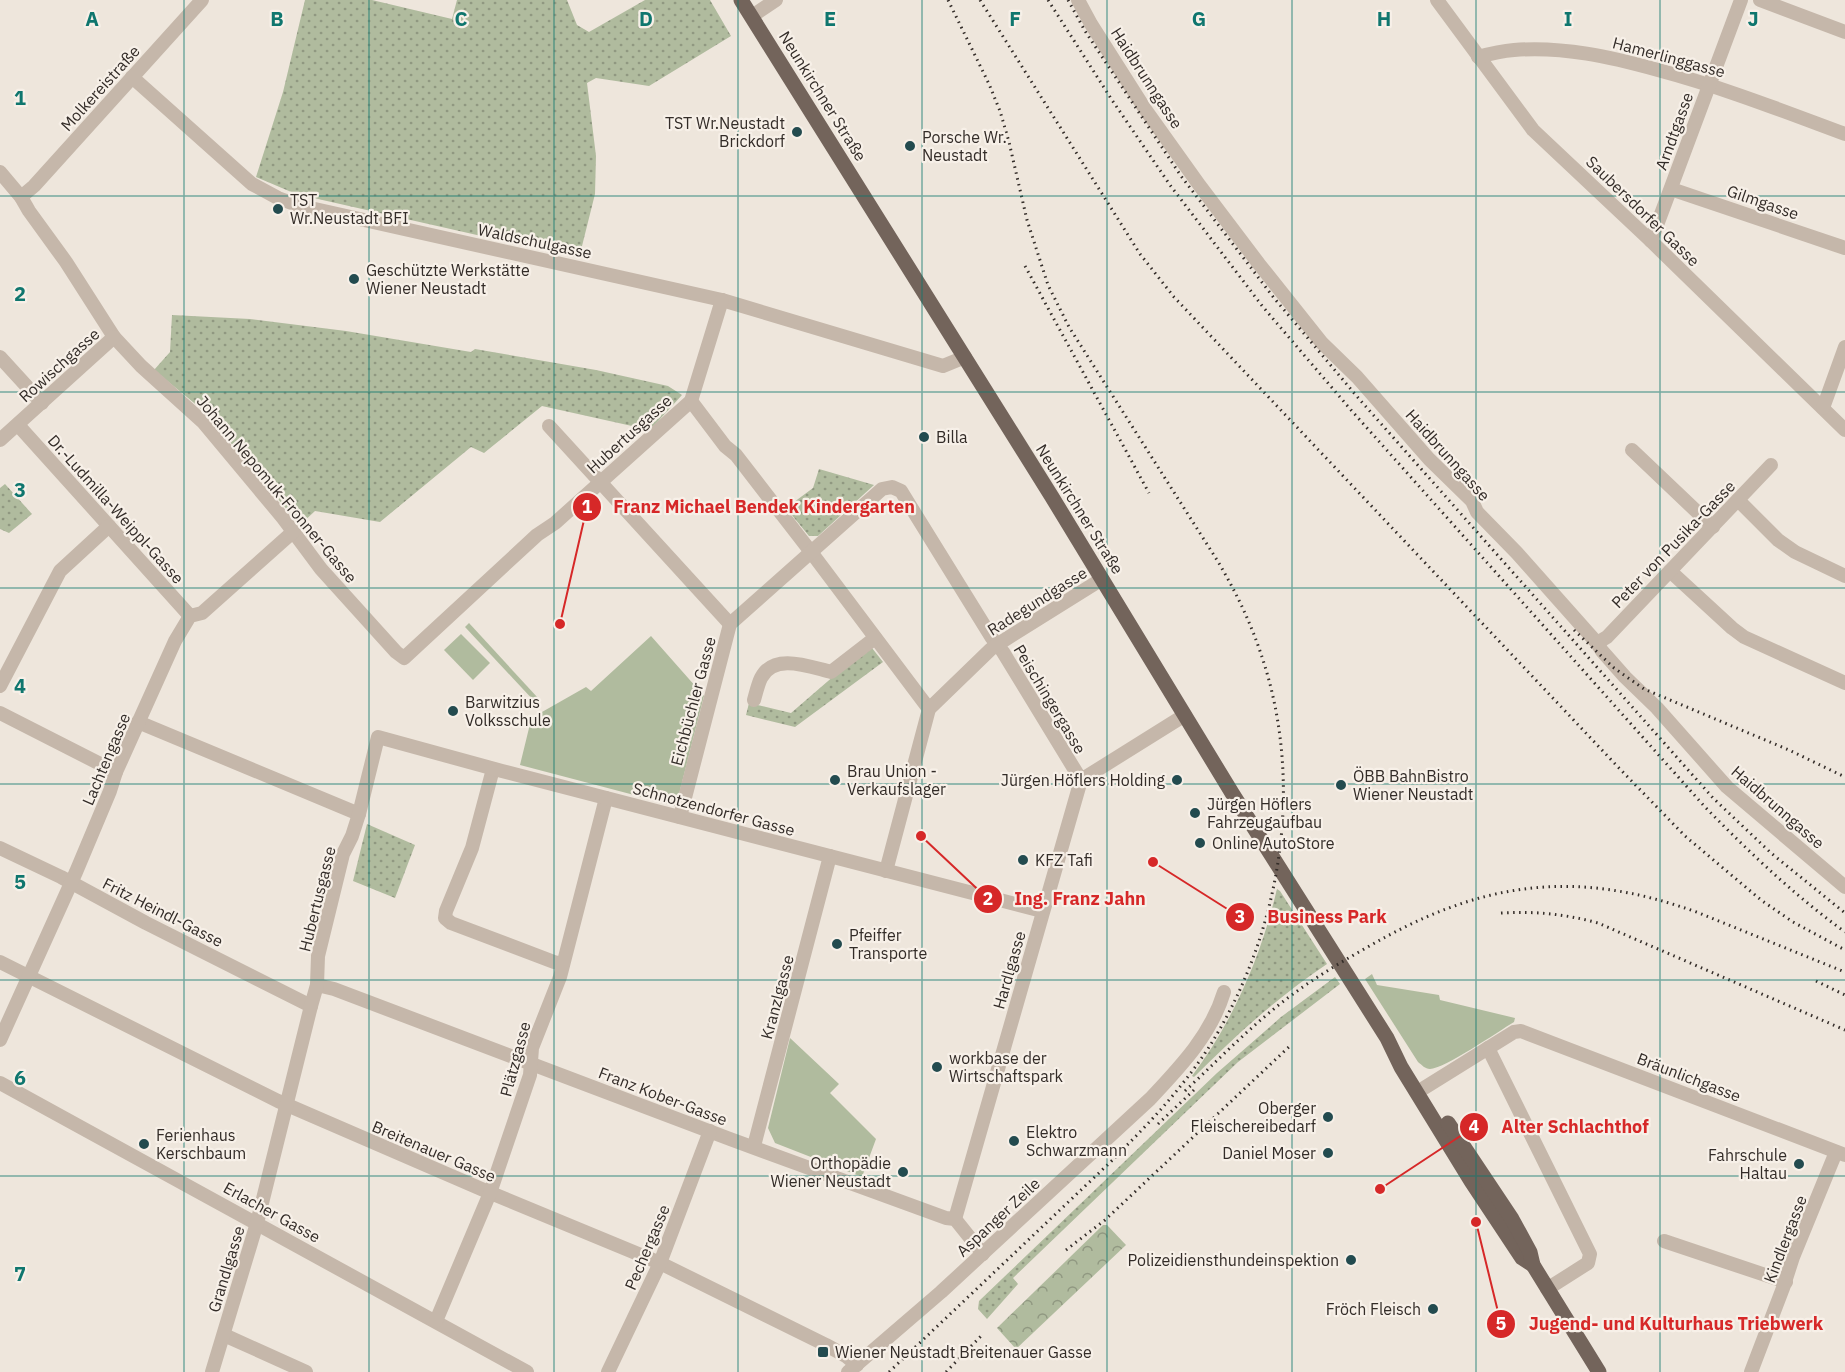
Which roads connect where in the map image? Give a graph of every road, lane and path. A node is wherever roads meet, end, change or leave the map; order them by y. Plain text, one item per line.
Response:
1 (202, 0) edge
2 (741, 0) edge
3 (776, 0) edge
4 (1078, 0) edge
5 (1437, 0) edge
6 (1741, 0) edge
7 (1760, 0) edge
8 (752, 16) junction
9 (1845, 32) edge
10 (1478, 57) junction
11 (132, 76) junction
12 (1710, 84) junction
13 (1845, 134) edge
14 (0, 172) edge
15 (1671, 189) junction
16 (21, 197) junction
17 (1651, 241) junction
18 (1845, 248) edge
19 (722, 300) junction
20 (114, 337) junction
21 (1845, 346) edge
22 (0, 357) edge
23 (965, 357) junction
24 (691, 400) junction
25 (42, 403) junction
26 (1823, 408) junction
27 (18, 425) junction
28 (549, 426) dead end
29 (1845, 430) edge
30 (0, 440) edge
31 (1632, 450) dead end
32 (1771, 465) dead end
33 (600, 481) junction
34 (892, 487) joint
35 (1738, 500) junction
36 (109, 526) junction
37 (1713, 527) junction
38 (294, 531) junction
39 (812, 552) junction
40 (1670, 571) junction
41 (1845, 576) edge
42 (1102, 579) junction
43 (190, 616) junction
44 (730, 624) junction
45 (875, 638) junction
46 (1597, 643) junction
47 (997, 645) junction
48 (404, 658) joint
49 (1845, 683) edge
50 (0, 686) edge
51 (754, 700) dead end
52 (929, 709) junction
53 (0, 713) edge
54 (1185, 715) junction
55 (138, 722) junction
56 (378, 737) joint
57 (493, 769) junction
58 (116, 772) junction
59 (1081, 780) junction
60 (606, 798) junction
61 (358, 814) junction
62 (680, 817) junction
63 (0, 848) edge
64 (830, 856) junction
65 (886, 871) junction
66 (70, 883) junction
67 (1845, 887) edge
68 (1042, 911) junction
69 (0, 962) edge
70 (563, 964) junction
71 (29, 976) junction
72 (317, 985) junction
73 (1224, 992) dead end
74 (311, 1006) junction
75 (1387, 1038) junction
76 (0, 1040) edge
77 (1488, 1048) junction
78 (531, 1063) junction
79 (0, 1083) edge
80 (1424, 1088) junction
81 (286, 1105) junction
82 (710, 1131) junction
83 (754, 1146) junction
84 (1840, 1153) edge
85 (490, 1193) junction
86 (955, 1219) junction
87 (257, 1223) junction
88 (1664, 1241) dead end
89 (983, 1254) junction
90 (660, 1263) junction
91 (1533, 1265) junction
92 (1786, 1282) junction
93 (1547, 1288) junction
94 (436, 1322) junction
95 (224, 1335) junction
96 (852, 1368) edge
97 (212, 1372) edge
98 (306, 1372) edge
99 (527, 1372) edge
100 (608, 1372) edge
101 (1599, 1372) edge
102 (1751, 1372) edge

1 - 11 street, Molkereistraße
2 - 8 main road, Neunkirchner Straße
3 - 8 street
4 - 46 street, Haidbrunngasse
5 - 10 street, Saubersdorfer Gasse
6 - 12 street, Arndtgasse
7 - 9 street
8 - 23 main road, Neunkirchner Straße
10 - 12 street, Hamerlinggasse
10 - 17 street, Saubersdorfer Gasse
11 - 16 street, Molkereistraße
11 - 19 street, Waldschulgasse
12 - 13 street, Hamerlinggasse
12 - 15 street, Arndtgasse
14 - 16 street, Johann Nepomuk-Fronner-Gasse
15 - 17 street, Arndtgasse
15 - 18 street, Gilmgasse
16 - 20 street, Johann Nepomuk-Fronner-Gasse
17 - 26 street, Saubersdorfer Gasse
19 - 23 street, Waldschulgasse
19 - 24 street, Hubertusgasse
20 - 25 street, Rowischgasse
20 - 38 street, Johann Nepomuk-Fronner-Gasse
21 - 26 street
22 - 25 street
23 - 42 main road, Neunkirchner Straße
24 - 33 street, Hubertusgasse
24 - 39 street
25 - 27 street, Rowischgasse
26 - 29 street, Saubersdorfer Gasse
27 - 30 street, Rowischgasse
27 - 36 street, Dr.-Ludmilla-Weippl-Gasse
28 - 33 street
31 - 37 street
32 - 35 street, Peter von Pusika-Gasse
33 - 44 street
33 - 48 street, Hubertusgasse
34 - 39 street, Eichbüchler Gasse
34 - 47 street, Peischingergasse
35 - 37 street, Peter von Pusika-Gasse
35 - 41 street
36 - 43 street, Dr.-Ludmilla-Weippl-Gasse
36 - 50 street
37 - 40 street, Peter von Pusika-Gasse
38 - 43 street, Lachtengasse
38 - 48 street, Johann Nepomuk-Fronner-Gasse
39 - 44 street, Eichbüchler Gasse
39 - 45 street
40 - 46 street, Peter von Pusika-Gasse
40 - 49 street
42 - 47 street, Radegundgasse
42 - 54 main road, Neunkirchner Straße
43 - 55 street, Lachtengasse
44 - 62 street, Eichbüchler Gasse
45 - 51 street
45 - 52 street
46 - 67 street, Haidbrunngasse
47 - 52 street, Radegundgasse
47 - 59 street, Peischingergasse
52 - 65 street
53 - 58 street
54 - 59 street
54 - 75 main road, Neunkirchner Straße
55 - 58 street, Lachtengasse
55 - 61 street
56 - 57 street, Schnotzendorfer Gasse
56 - 61 street, Hubertusgasse
57 - 60 street, Schnotzendorfer Gasse
57 - 70 street
58 - 66 street, Lachtengasse
59 - 68 street, Hardlgasse
60 - 62 street, Schnotzendorfer Gasse
60 - 70 street, Plätzgasse
61 - 72 street, Hubertusgasse
62 - 64 street, Schnotzendorfer Gasse
63 - 66 street, Fritz Heindl-Gasse
64 - 65 street, Schnotzendorfer Gasse
64 - 83 street, Kranzlgasse
65 - 68 street, Schnotzendorfer Gasse
66 - 71 street, Lachtengasse
66 - 74 street, Fritz Heindl-Gasse
68 - 86 street, Hardlgasse
69 - 71 street, Breitenauer Gasse
70 - 78 street, Plätzgasse
71 - 76 street, Lachtengasse
71 - 81 street, Breitenauer Gasse
72 - 74 street, Hubertusgasse
72 - 78 street, Franz Kober-Gasse
73 - 89 street, Aspanger Zeile
74 - 81 street, Hubertusgasse
75 - 80 main road, Neunkirchner Straße
75 - 91 main road, Neunkirchner Straße
77 - 80 street
77 - 84 street, Bräunlichgasse
77 - 93 street
78 - 82 street, Franz Kober-Gasse
78 - 85 street, Plätzgasse
79 - 87 street, Erlacher Gasse
80 - 91 main road, Neunkirchner Straße
81 - 85 street, Breitenauer Gasse
81 - 87 street, Grandlgasse
82 - 83 street, Franz Kober-Gasse
82 - 90 street, Pechergasse
83 - 86 street, Franz Kober-Gasse
84 - 92 street, Kindlergasse
85 - 90 street, Breitenauer Gasse
85 - 94 street, Plätzgasse
86 - 89 street
87 - 94 street, Erlacher Gasse
87 - 95 street, Grandlgasse
88 - 92 street
89 - 96 street, Aspanger Zeile
90 - 96 street, Breitenauer Gasse
90 - 100 street, Pechergasse
91 - 93 main road, Neunkirchner Straße
92 - 102 street, Kindlergasse
93 - 101 main road, Neunkirchner Straße
94 - 99 street, Erlacher Gasse
95 - 97 street, Grandlgasse
95 - 98 street

